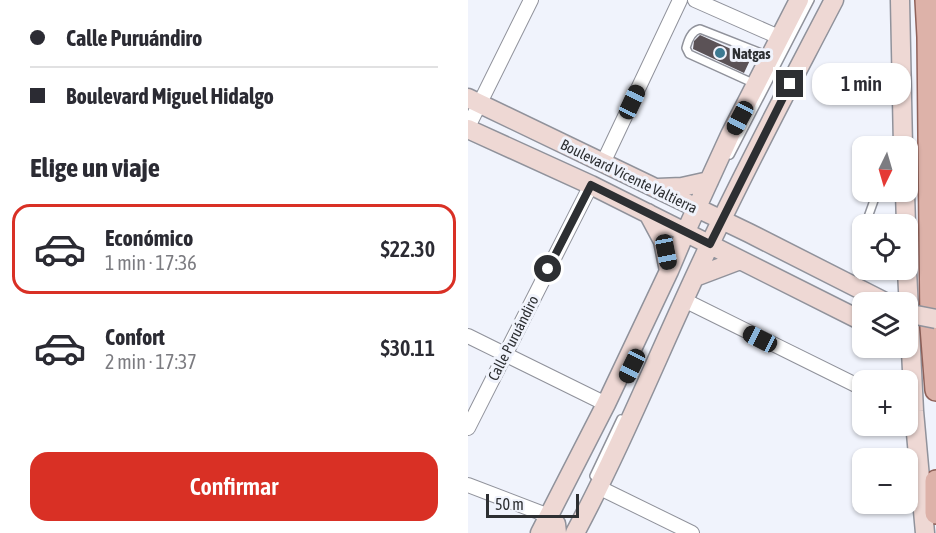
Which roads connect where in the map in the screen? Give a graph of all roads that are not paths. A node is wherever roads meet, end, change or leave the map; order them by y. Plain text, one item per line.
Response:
1 (531, 0) edge
2 (680, 0) edge
3 (695, 0) edge
4 (799, 0) edge
5 (810, 0) edge
6 (826, 0) edge
7 (834, 0) edge
8 (900, 0) edge
9 (926, 0) edge
10 (781, 38) junction
11 (771, 57) junction
12 (757, 84) junction
13 (474, 101) edge
14 (468, 128) edge
15 (903, 136) edge
16 (603, 163) junction
17 (709, 181) junction
18 (644, 184) junction
19 (591, 185) junction
20 (648, 213) junction
21 (710, 214) junction
22 (698, 238) junction
23 (740, 260) junction
24 (669, 271) junction
25 (695, 277) junction
26 (865, 292) edge
27 (684, 300) junction
28 (918, 315) edge
29 (852, 316) edge
30 (936, 319) edge
31 (468, 336) edge
32 (505, 353) junction
33 (852, 383) edge
34 (936, 390) edge
35 (606, 404) junction
36 (468, 428) edge
37 (914, 436) edge
38 (936, 481) edge
39 (595, 484) junction
40 (468, 485) edge
41 (581, 503) dead end
42 (936, 513) edge
43 (552, 525) edge
44 (540, 533) edge
45 (567, 533) edge
46 (575, 533) edge
47 (692, 533) edge
48 (925, 533) edge

1 - 13 street
2 - 16 street
3 - 10 street
4 - 10 main road
5 - 21 lane
6 - 21 lane
7 - 21 main road
8 - 15 main road
9 - 34 main road
10 - 11 main road
11 - 12 main road
11 - 12 lane
12 - 17 main road
13 - 14 street
13 - 16 main road, Boulevard Vicente Valtierra
14 - 19 main road, Boulevard Vicente Valtierra
16 - 18 main road, Boulevard Vicente Valtierra
17 - 18 main road
17 - 21 main road
18 - 21 main road, Boulevard Vicente Valtierra
19 - 20 main road, Boulevard Vicente Valtierra
19 - 32 street, Calle Puruándiro
20 - 22 main road, Boulevard Vicente Valtierra
20 - 24 main road
21 - 22 main road
21 - 22 main road
21 - 26 main road, Boulevard Vicente Valtierra
22 - 23 main road, Boulevard Vicente Valtierra
22 - 24 main road
22 - 25 main road
22 - 39 lane
22 - 43 lane
23 - 25 main road
23 - 29 main road, Boulevard Vicente Valtierra
24 - 35 main road
25 - 27 main road
27 - 33 street
27 - 39 main road
28 - 30 main road, bridge
31 - 32 street
32 - 35 street
32 - 36 street, Calle Puruándiro
35 - 43 main road
37 - 48 main road
38 - 42 main road
39 - 46 main road
39 - 47 street
40 - 43 street
41 - 45 lane
43 - 44 main road

